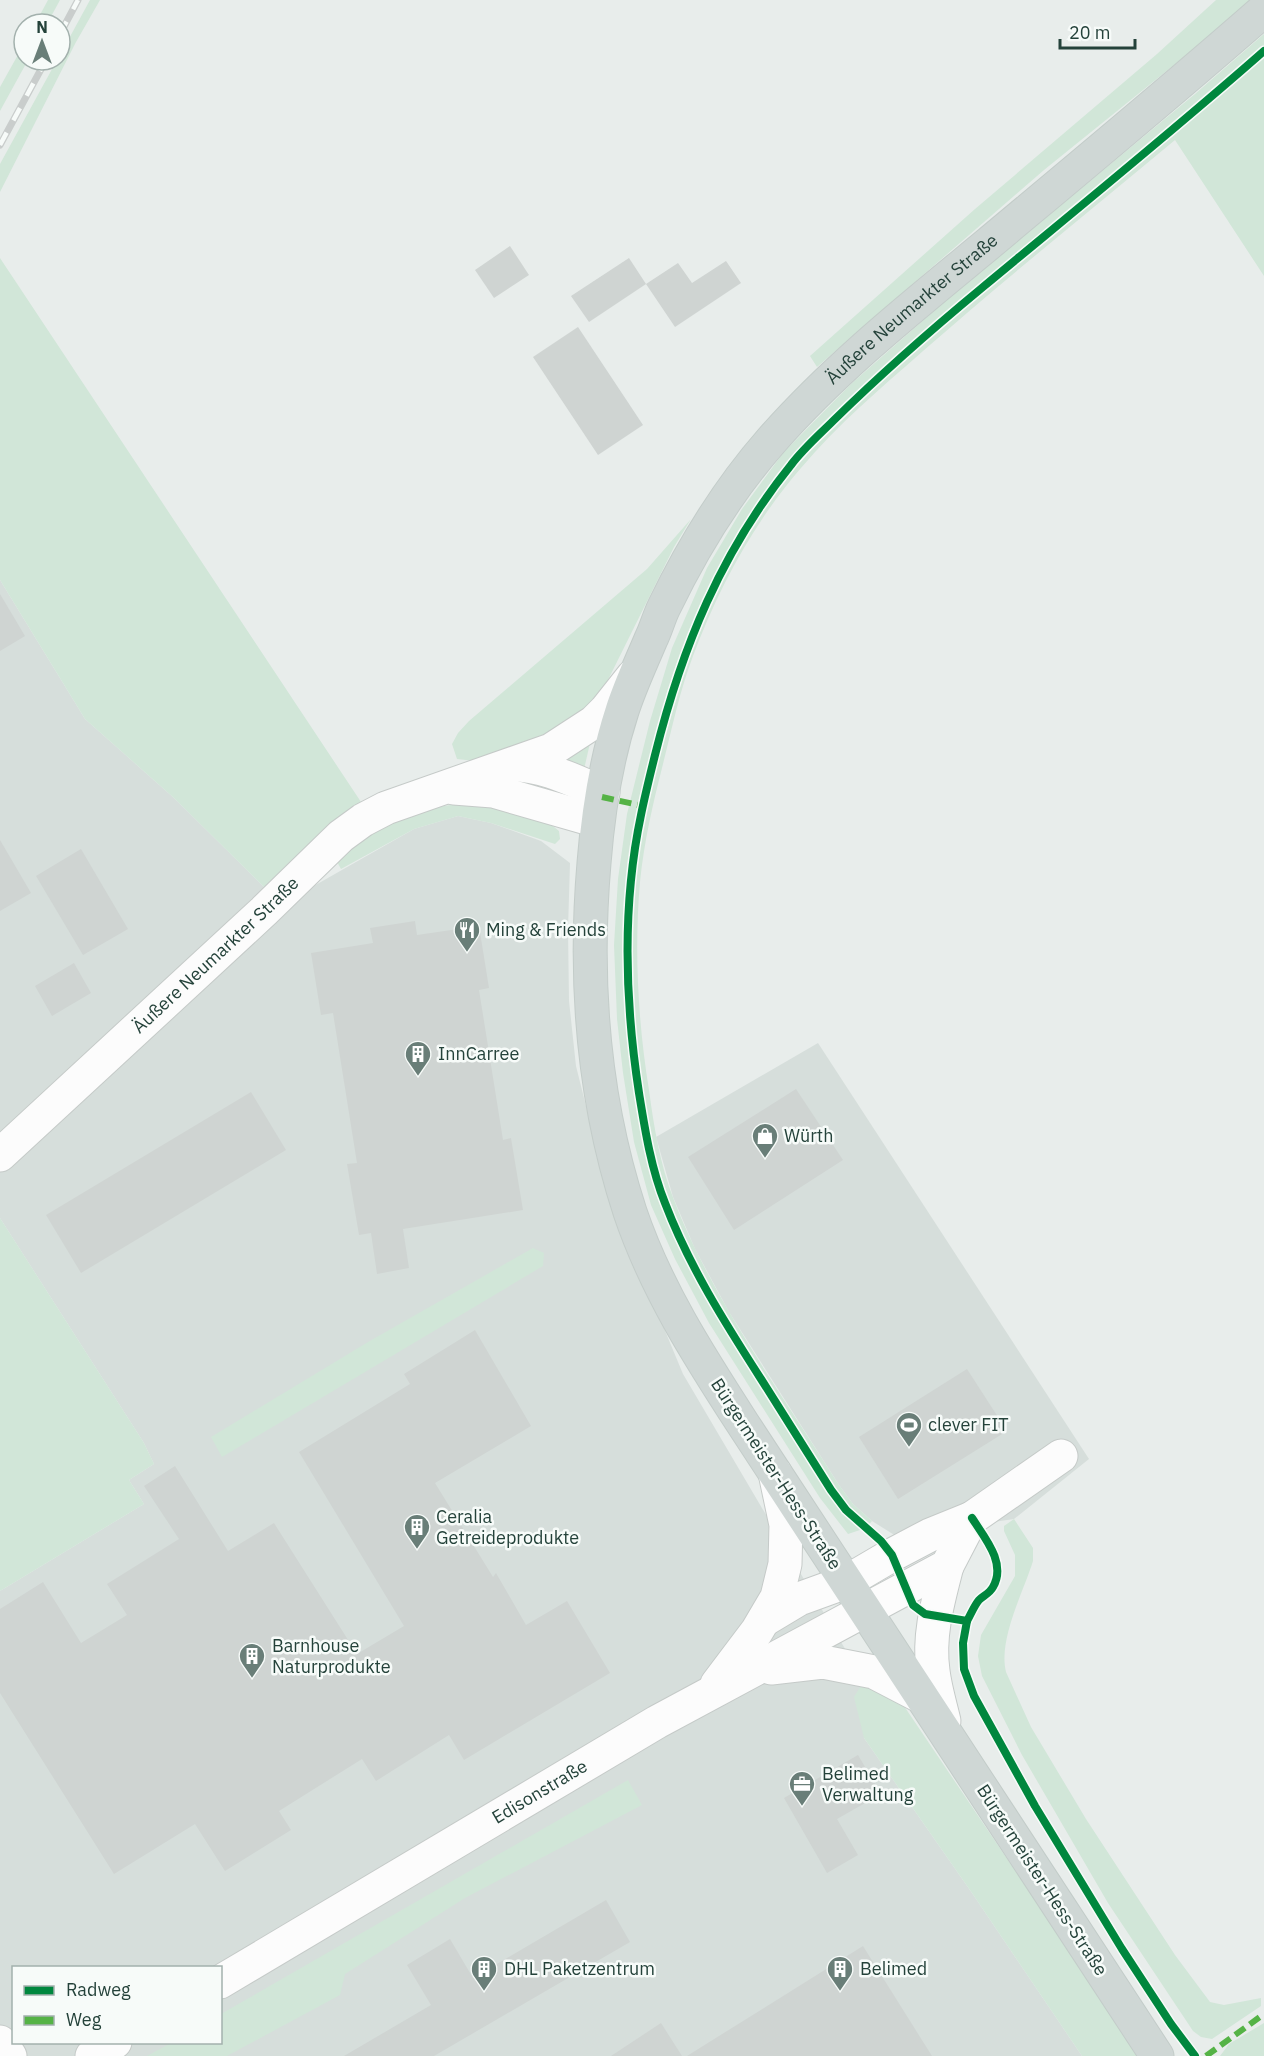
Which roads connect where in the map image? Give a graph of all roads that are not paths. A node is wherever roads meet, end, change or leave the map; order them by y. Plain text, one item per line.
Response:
1 (1264, 10) edge
2 (636, 672) junction
3 (510, 765) junction
4 (449, 787) junction
5 (600, 807) junction
6 (0, 1155) edge
7 (1061, 1456) dead end
8 (775, 1473) junction
9 (972, 1518) junction
10 (947, 1566) junction
11 (846, 1582) junction
12 (865, 1609) junction
13 (764, 1620) junction
14 (754, 1670) junction
15 (711, 1693) junction
16 (922, 1697) junction
17 (946, 1734) junction
18 (222, 1981) edge
19 (0, 2042) edge
20 (113, 2044) edge
21 (10, 2056) edge
22 (92, 2056) edge
23 (1156, 2056) edge

1 - 2 main road, Äußere Neumarkter Straße
2 - 3 street, Äußere Neumarkter Straße
2 - 5 main road, Äußere Neumarkter Straße
3 - 4 street, Äußere Neumarkter Straße
3 - 5 street, Äußere Neumarkter Straße
4 - 5 street, Äußere Neumarkter Straße
4 - 6 street, Äußere Neumarkter Straße
5 - 8 main road, Bürgermeister-Hess-Straße
7 - 9 street
8 - 11 main road, Bürgermeister-Hess-Straße
8 - 13 street
9 - 10 street
9 - 11 street
10 - 12 street, Edisonstraße
10 - 17 street
11 - 12 main road, Bürgermeister-Hess-Straße
11 - 13 street
12 - 14 street, Edisonstraße
12 - 16 main road, Bürgermeister-Hess-Straße
13 - 15 street
14 - 15 street, Edisonstraße
14 - 16 street
15 - 18 street, Edisonstraße
16 - 17 main road, Bürgermeister-Hess-Straße
17 - 23 main road, Bürgermeister-Hess-Straße
19 - 21 street
20 - 22 street

